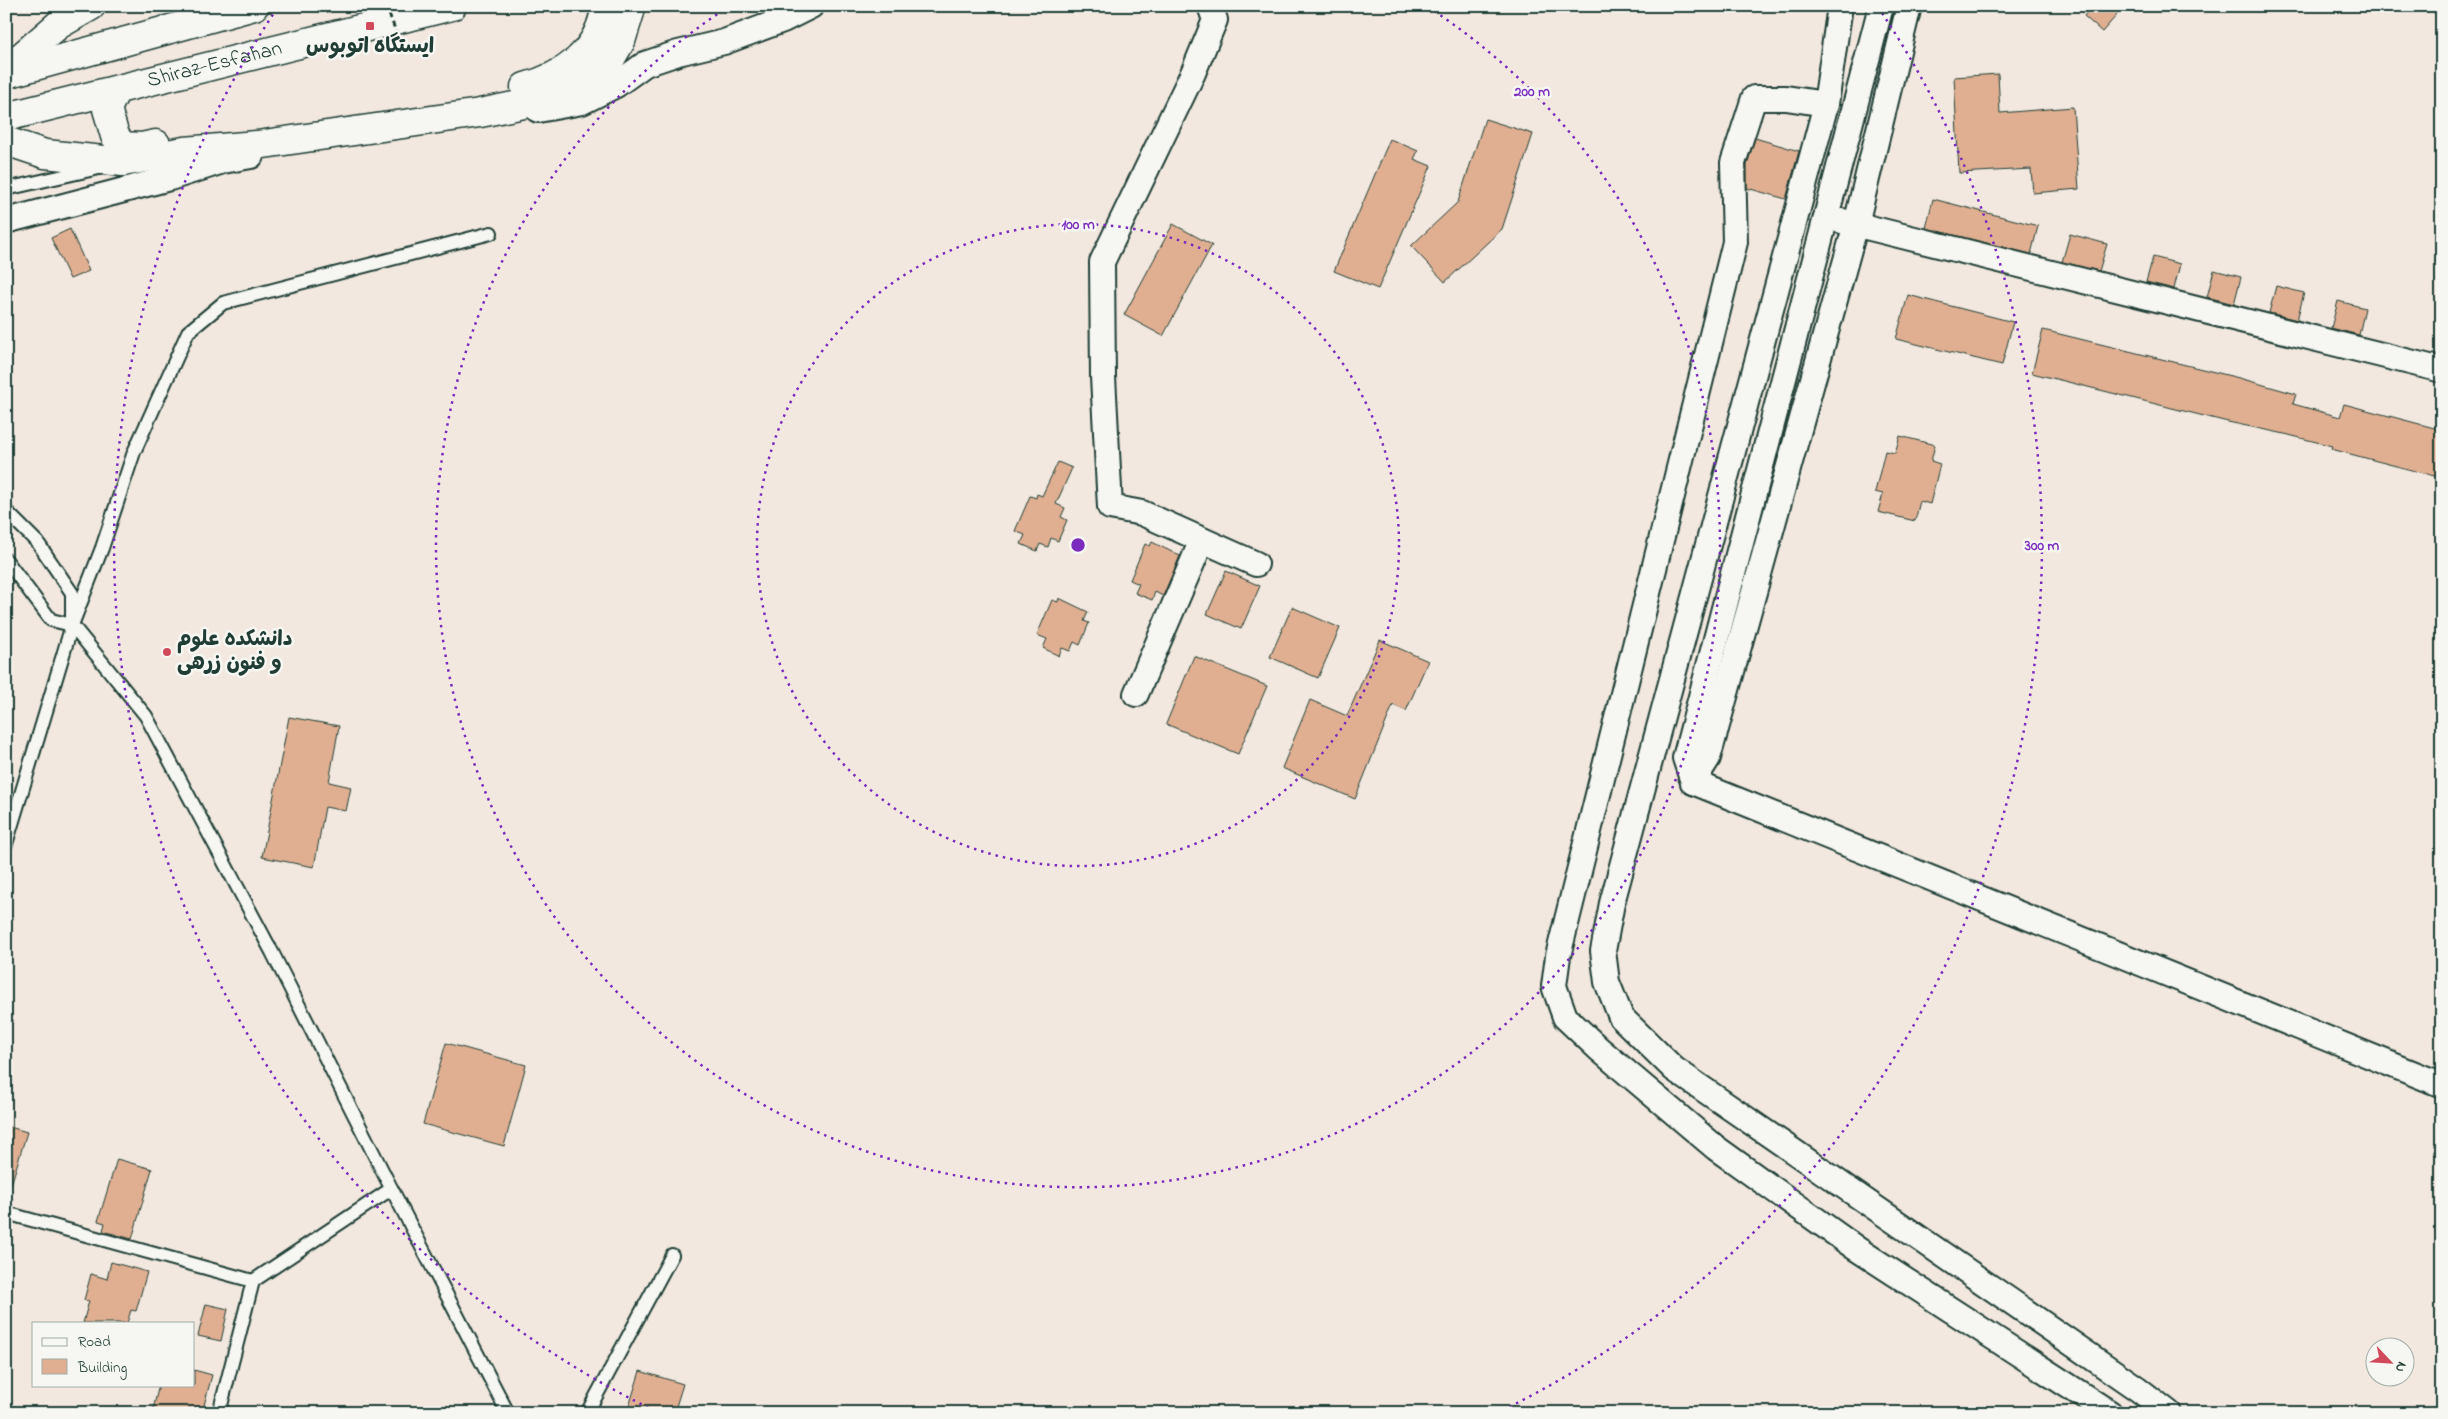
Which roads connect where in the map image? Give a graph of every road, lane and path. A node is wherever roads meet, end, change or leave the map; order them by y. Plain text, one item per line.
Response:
1 (91, 6) edge
2 (254, 6) edge
3 (386, 6) edge
4 (452, 6) edge
5 (810, 6) edge
6 (1210, 6) edge
7 (1840, 6) edge
8 (1881, 6) edge
9 (1909, 6) edge
10 (405, 55) dead end
11 (6, 70) edge
12 (6, 74) edge
13 (116, 90) junction
14 (1826, 104) junction
15 (6, 117) edge
16 (6, 141) edge
17 (123, 162) junction
18 (6, 189) edge
19 (1826, 217) junction
20 (6, 221) edge
21 (1856, 224) junction
22 (492, 233) dead end
23 (2442, 370) edge
24 (6, 511) edge
25 (1202, 540) junction
26 (6, 560) edge
27 (1256, 564) dead end
28 (72, 625) junction
29 (1136, 694) dead end
30 (1693, 782) junction
31 (6, 844) edge
32 (2442, 1085) edge
33 (391, 1189) junction
34 (6, 1213) edge
35 (672, 1255) dead end
36 (253, 1281) junction
37 (219, 1413) edge
38 (508, 1413) edge
39 (587, 1413) edge
40 (2110, 1413) edge
41 (2170, 1413) edge

1 - 11 highway
2 - 12 highway
3 - 10 path, bridge
4 - 13 highway, Shiraz-Esfahan
5 - 20 street
6 - 25 street
7 - 14 street
8 - 19 street
9 - 21 street
13 - 15 highway, Shiraz-Esfahan
13 - 17 highway
14 - 40 street
14 - 41 street
16 - 17 highway
17 - 18 lane
19 - 21 street
19 - 30 street
21 - 23 street
21 - 30 street
22 - 28 lane
24 - 28 lane
25 - 27 street
25 - 29 street
26 - 28 lane
28 - 31 lane
28 - 33 lane
30 - 32 street
33 - 36 lane
33 - 38 lane
34 - 36 lane
35 - 39 lane
36 - 37 lane

